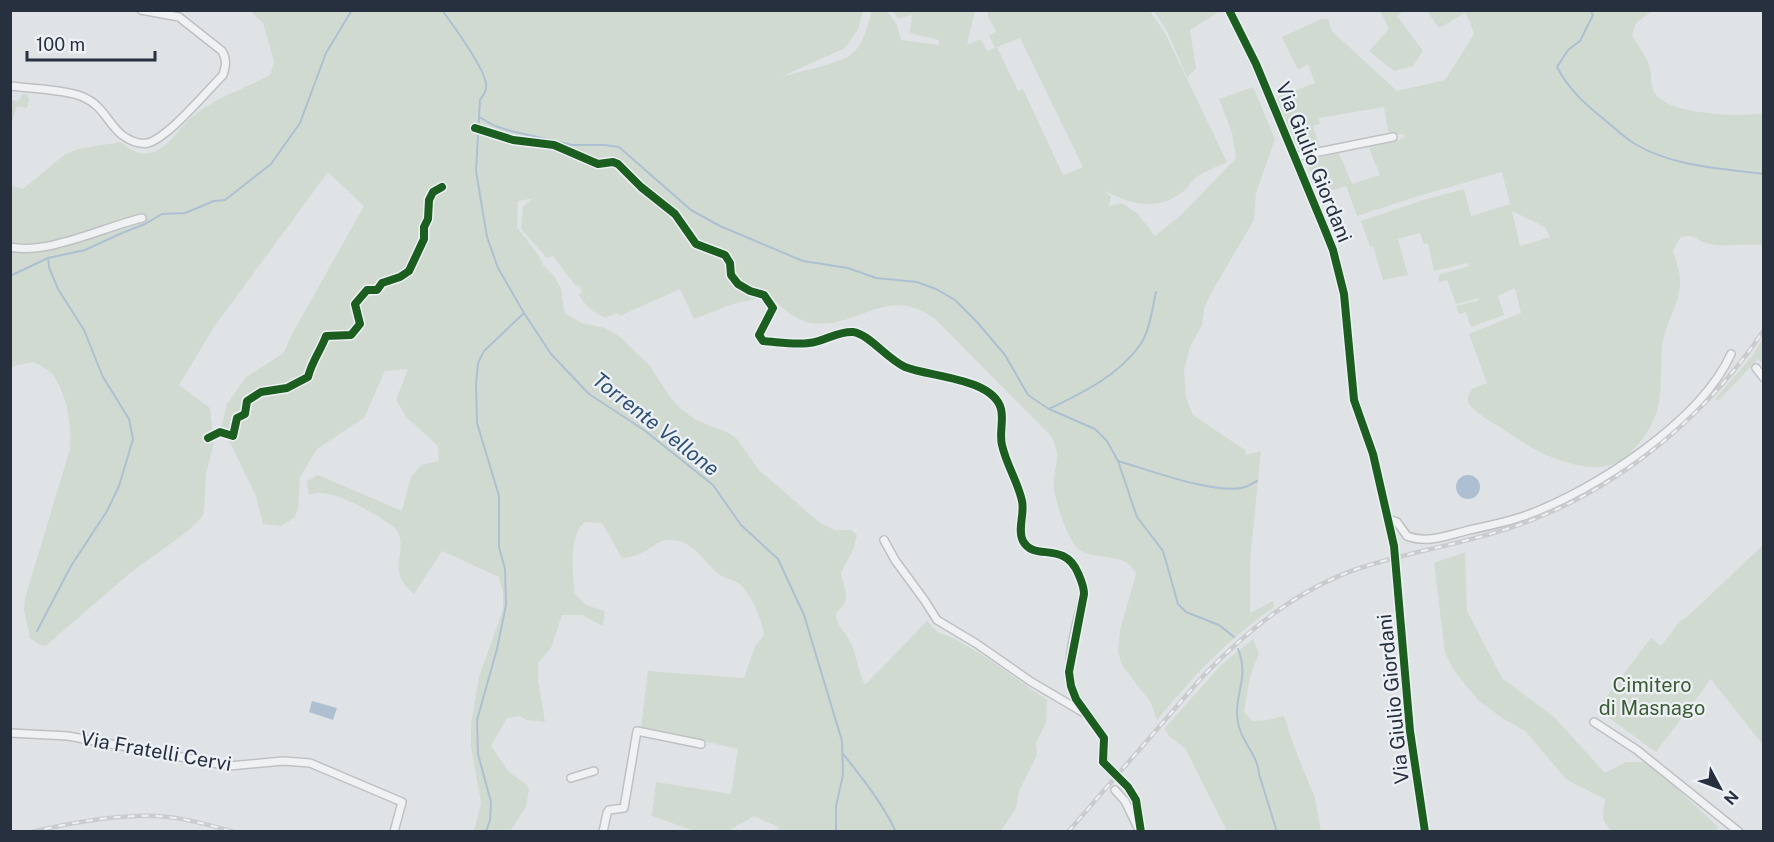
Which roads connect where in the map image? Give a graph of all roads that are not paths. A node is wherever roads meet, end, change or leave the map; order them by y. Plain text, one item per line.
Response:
1 (141, 10) edge
2 (1228, 10) edge
3 (10, 86) edge
4 (475, 128) dead end
5 (1393, 137) dead end
6 (1294, 157) junction
7 (142, 218) dead end
8 (10, 248) edge
9 (1731, 354) dead end
10 (1756, 368) dead end
11 (1764, 378) edge
12 (1385, 508) junction
13 (1388, 519) junction
14 (884, 540) dead end
15 (1391, 546) junction
16 (1087, 714) junction
17 (1594, 722) dead end
18 (10, 733) edge
19 (701, 744) dead end
20 (1094, 745) dead end
21 (1104, 746) junction
22 (594, 771) dead end
23 (571, 778) dead end
24 (1115, 790) dead end
25 (1130, 790) junction
26 (1122, 797) junction
27 (394, 831) edge
28 (603, 831) edge
29 (1140, 831) edge
30 (1425, 831) edge
31 (1738, 831) edge

1 - 3 street
2 - 6 street, Via Giulio Giordani
4 - 16 street
5 - 6 street
6 - 12 street, Via Giulio Giordani
7 - 8 street
9 - 13 street
10 - 11 street
12 - 13 street, Via Giulio Giordani
12 - 15 street, Via Giulio Giordani
13 - 15 street, Via Giulio Giordani
14 - 16 street
15 - 30 street, Via Giulio Giordani, bridge
16 - 21 street
17 - 31 street
18 - 27 street, Via Fratelli Cervi
19 - 28 street
20 - 21 street
21 - 25 street, bridge
22 - 23 street
24 - 26 street
25 - 26 street
25 - 29 street
26 - 29 street

